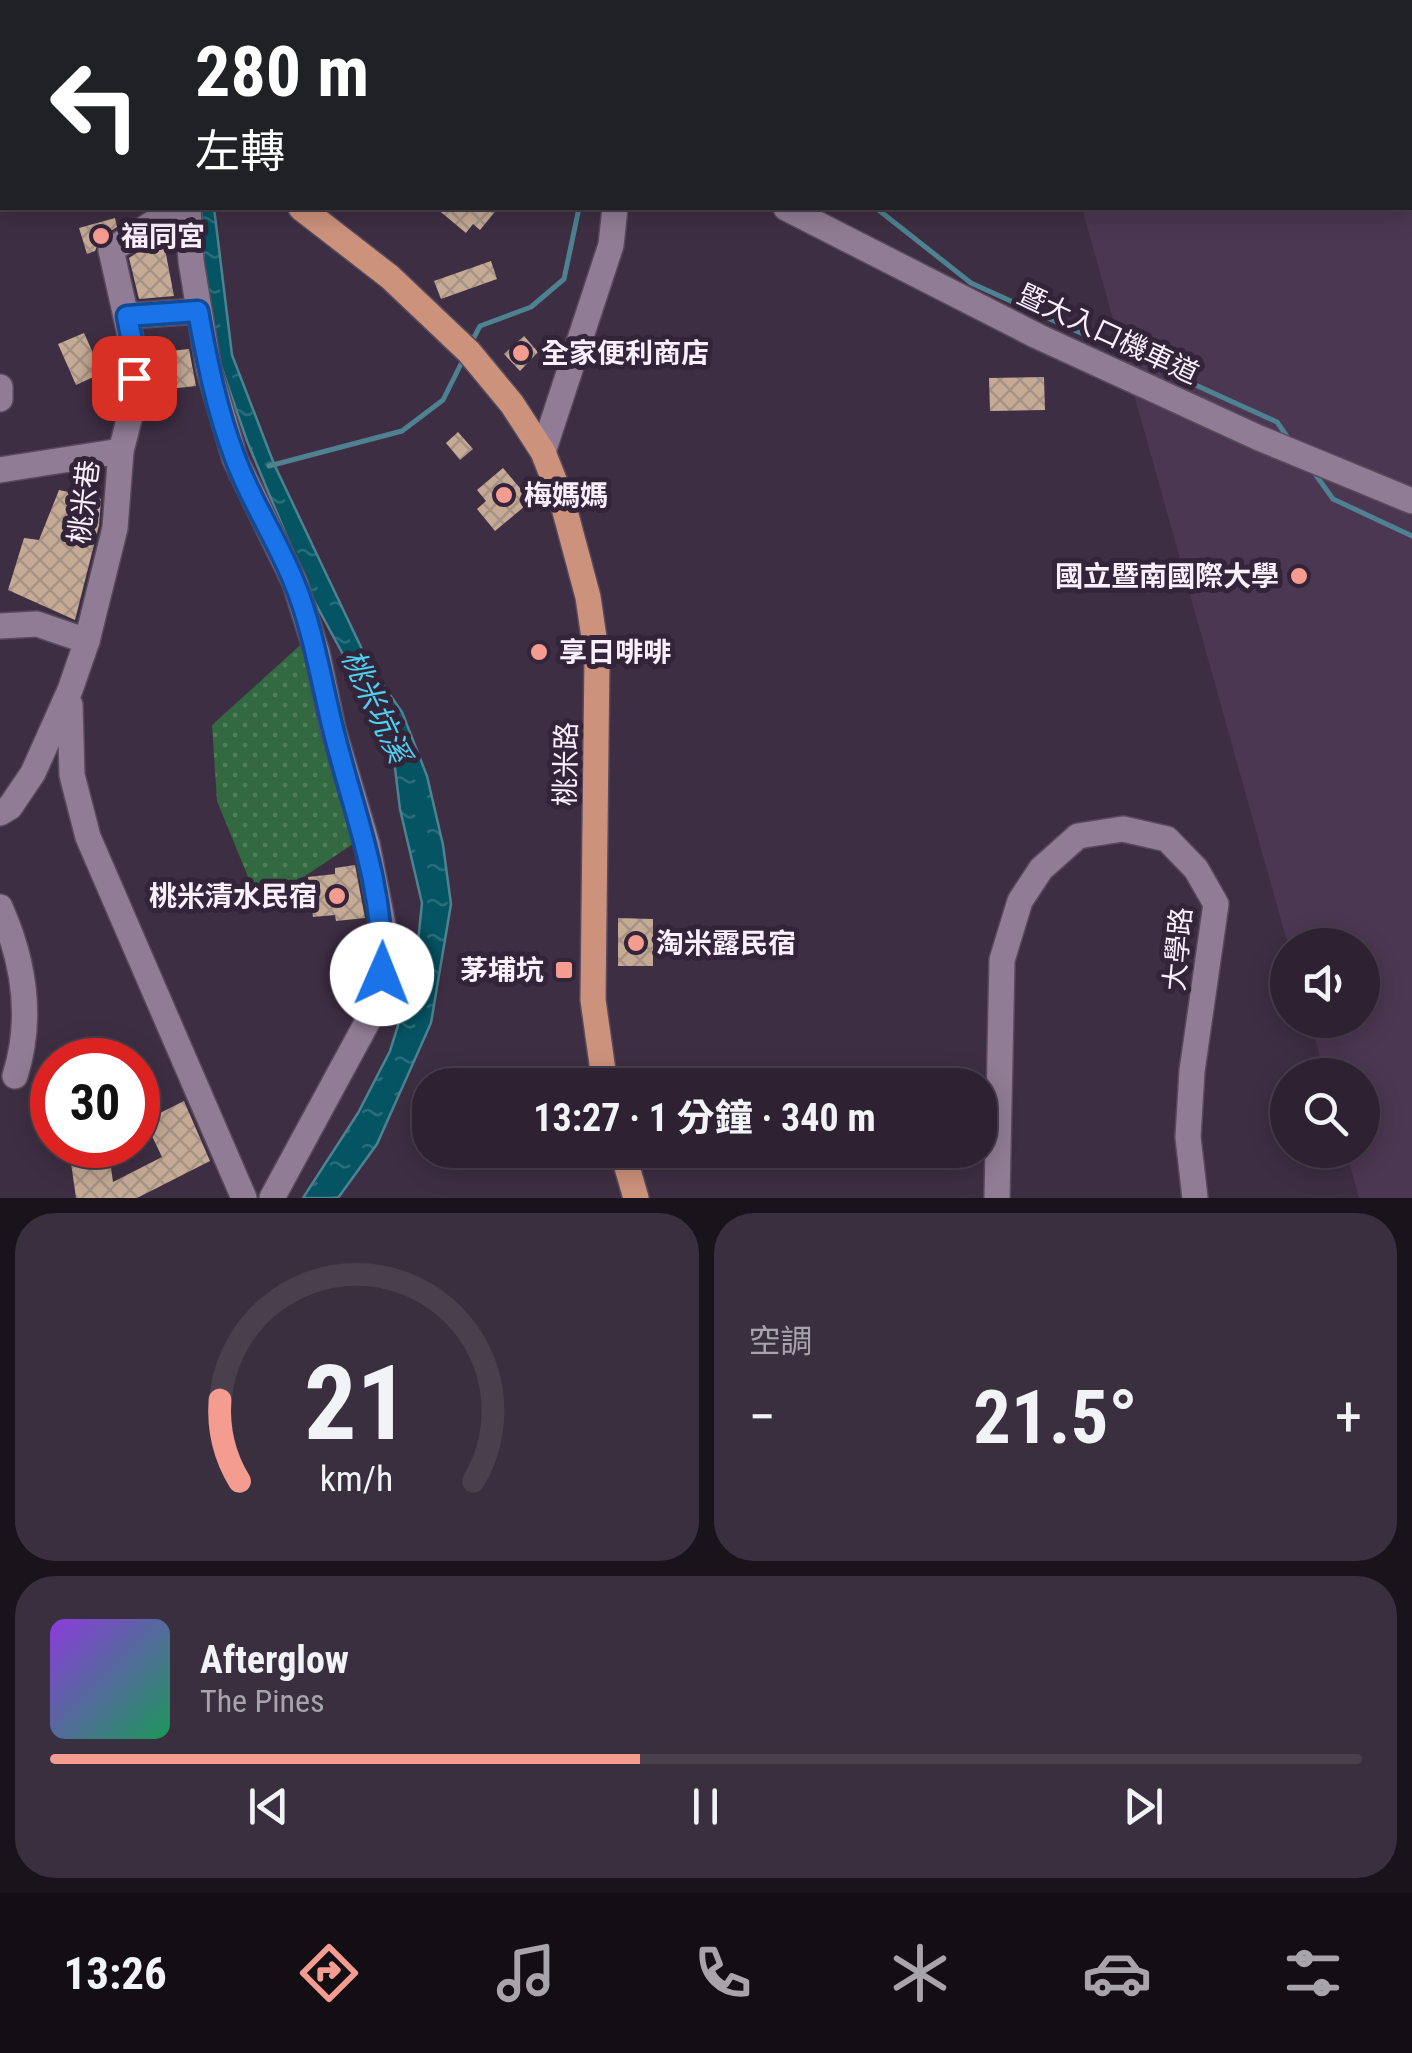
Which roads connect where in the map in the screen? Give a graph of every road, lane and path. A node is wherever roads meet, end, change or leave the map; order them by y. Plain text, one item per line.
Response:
1 (167, 210) edge
2 (188, 210) edge
3 (304, 210) edge
4 (614, 210) edge
5 (790, 210) edge
6 (198, 311) junction
7 (127, 316) junction
8 (0, 387) edge
9 (0, 399) edge
10 (121, 450) junction
11 (543, 452) junction
12 (0, 470) edge
13 (1412, 501) edge
14 (0, 626) edge
15 (87, 641) junction
16 (70, 690) junction
17 (0, 813) edge
18 (0, 908) edge
19 (603, 1068) edge
20 (15, 1076) dead end
21 (627, 1168) edge
22 (244, 1198) edge
23 (272, 1198) edge
24 (636, 1198) edge
25 (996, 1198) edge
26 (1195, 1198) edge

1 - 7 street, 桃米巷
2 - 6 street
3 - 11 main road, 桃米路
4 - 11 street
5 - 13 street, 暨大入口機車道
6 - 7 street
6 - 23 street
7 - 10 street, 桃米巷
8 - 9 street
10 - 12 street
10 - 15 street, 桃米巷
11 - 19 main road, 桃米路
14 - 15 street
15 - 16 street, 桃米巷
16 - 17 street, 桃米巷
16 - 22 street
18 - 20 street
21 - 24 main road
25 - 26 street, 大學路

